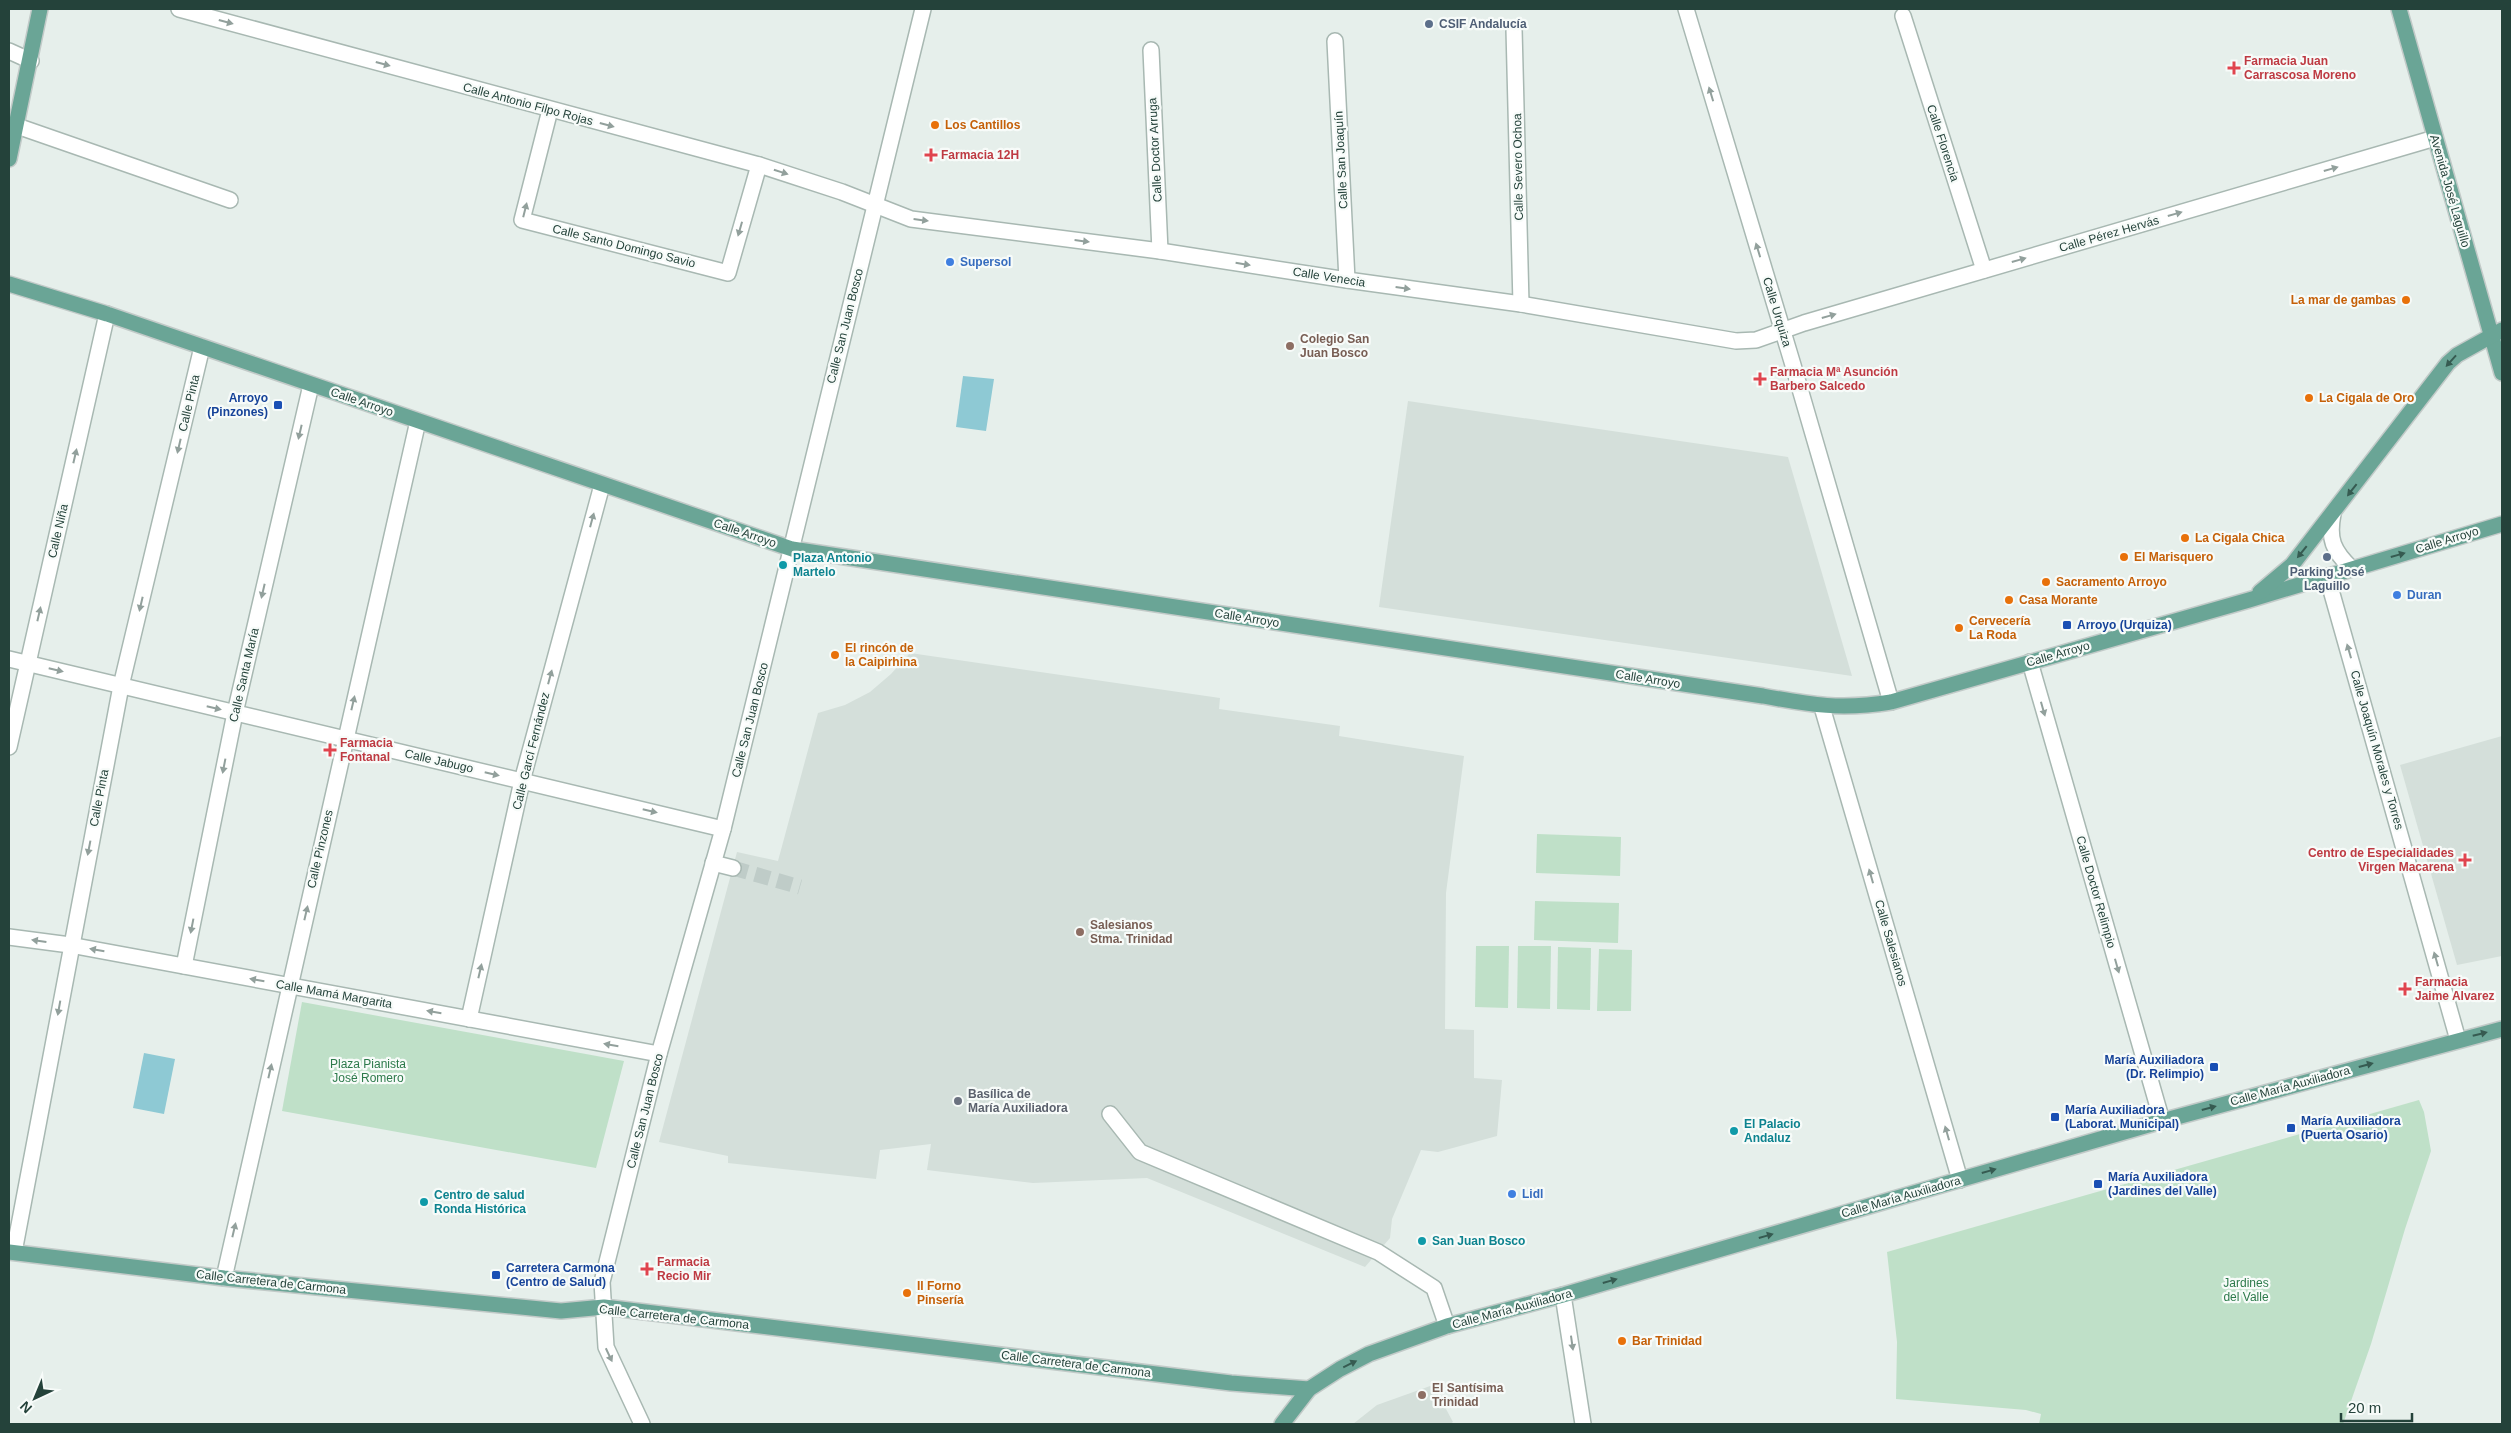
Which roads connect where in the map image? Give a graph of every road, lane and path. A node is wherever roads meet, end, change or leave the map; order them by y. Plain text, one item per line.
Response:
1 (40, 9) edge
2 (179, 9) edge
3 (923, 9) edge
4 (1686, 9) edge
5 (2399, 9) edge
6 (1903, 16) dead end
7 (1514, 29) dead end
8 (1335, 41) dead end
9 (1151, 50) dead end
10 (9, 51) edge
11 (31, 61) junction
12 (550, 110) junction
13 (17, 126) junction
14 (2435, 138) junction
15 (9, 160) edge
16 (759, 165) junction
17 (230, 200) dead end
18 (874, 205) junction
19 (1160, 251) junction
20 (1984, 270) junction
21 (1347, 280) junction
22 (9, 284) edge
23 (1521, 304) junction
24 (107, 314) junction
25 (1783, 330) junction
26 (2497, 332) edge
27 (202, 347) junction
28 (2502, 373) edge
29 (311, 385) junction
30 (418, 421) junction
31 (602, 485) junction
32 (2333, 514) junction
33 (2502, 524) edge
34 (792, 549) junction
35 (2352, 569) junction
36 (2327, 576) junction
37 (2249, 600) junction
38 (9, 659) edge
39 (2030, 662) junction
40 (27, 664) junction
41 (122, 686) junction
42 (1891, 702) junction
43 (1822, 707) junction
44 (235, 713) junction
45 (345, 739) junction
46 (9, 747) edge
47 (522, 781) junction
48 (723, 829) junction
49 (713, 863) junction
50 (732, 868) tunnel mouth
51 (9, 937) edge
52 (70, 945) junction
53 (184, 966) junction
54 (289, 986) junction
55 (469, 1019) junction
56 (2502, 1029) edge
57 (2458, 1040) junction
58 (659, 1054) junction
59 (1110, 1114) dead end
60 (2162, 1121) junction
61 (1960, 1180) junction
62 (11, 1252) edge
63 (224, 1278) junction
64 (1563, 1295) junction
65 (604, 1307) junction
66 (1447, 1326) junction
67 (1309, 1389) junction
68 (642, 1424) edge
69 (1282, 1424) edge
70 (1583, 1424) edge

1 - 11 main road
2 -> 12 street, Calle Antonio Filpo Rojas
3 - 18 street, Calle San Juan Bosco
25 -> 4 street, Calle Urquiza
5 - 14 main road, Avenida José Laguillo
6 - 20 street, Calle Florencia
7 - 23 street, Calle Severo Ochoa
8 - 21 street, Calle San Joaquín
9 - 19 street, Calle Doctor Arruga
10 - 11 street
11 - 13 main road
12 -> 16 street, Calle Antonio Filpo Rojas
16 -> 12 street, Calle Santo Domingo Savio
13 - 15 main road
13 - 17 street
20 -> 14 street, Calle Pérez Hervás
14 - 26 main road, Avenida José Laguillo
16 -> 18 street, Calle Antonio Filpo Rojas
18 -> 19 street, Calle Venecia
18 - 34 street, Calle San Juan Bosco
19 -> 21 street, Calle Venecia
25 -> 20 street, Calle Pérez Hervás
21 -> 23 street, Calle Venecia
22 - 24 main road, Calle Arroyo
23 - 25 street, Calle Venecia
24 - 27 main road, Calle Arroyo
40 -> 24 street, Calle Niña
25 - 42 street, Calle Urquiza
26 - 28 main road, Avenida José Laguillo
26 -> 32 main road
27 - 29 main road, Calle Arroyo
27 -> 41 street, Calle Pinta
29 - 30 main road, Calle Arroyo
29 -> 44 street, Calle Santa María
30 - 31 main road, Calle Arroyo
45 -> 30 street, Calle Pinzones
31 - 34 main road, Calle Arroyo
47 -> 31 street, Calle Garcí Fernández
32 - 35 street
32 -> 37 main road
35 -> 33 main road, Calle Arroyo
34 - 43 main road, Calle Arroyo
34 - 48 street, Calle San Juan Bosco
35 - 36 main road, Calle Arroyo
36 - 37 main road, Calle Arroyo
57 -> 36 street, Calle Joaquín Morales y Torres
37 - 39 main road, Calle Arroyo
38 - 40 street, Calle Jabugo
39 - 42 main road, Calle Arroyo
39 -> 60 street, Calle Doctor Relimpio
40 -> 41 street, Calle Jabugo
40 - 46 street, Calle Niña
41 -> 44 street, Calle Jabugo
41 -> 52 street, Calle Pinta
42 - 43 main road, Calle Arroyo
61 -> 43 street, Calle Salesianos
44 - 45 street, Calle Jabugo
44 -> 53 street, Calle Santa María
45 -> 47 street, Calle Jabugo
54 -> 45 street, Calle Pinzones
47 -> 48 street, Calle Jabugo
55 -> 47 street, Calle Garcí Fernández
48 - 49 street, Calle San Juan Bosco
49 - 50 street
49 - 58 street, Calle San Juan Bosco
52 -> 51 street, Calle Mamá Margarita
53 -> 52 street, Calle Mamá Margarita
52 -> 62 street, Calle Pinta
54 -> 53 street, Calle Mamá Margarita
55 -> 54 street, Calle Mamá Margarita
63 -> 54 street, Calle Pinzones
58 -> 55 street, Calle Mamá Margarita
57 -> 56 main road, Calle María Auxiliadora
60 -> 57 main road, Calle María Auxiliadora
58 - 65 street, Calle San Juan Bosco
59 - 66 street
61 -> 60 main road, Calle María Auxiliadora
64 -> 61 main road, Calle María Auxiliadora
62 - 63 main road, Calle Carretera de Carmona
63 - 65 main road, Calle Carretera de Carmona
64 - 66 main road, Calle María Auxiliadora
64 -> 70 street
65 - 67 main road, Calle Carretera de Carmona
65 -> 68 street, Calle San Juan Bosco
67 -> 66 main road, Calle María Auxiliadora
67 - 69 main road, Calle María Auxiliadora

